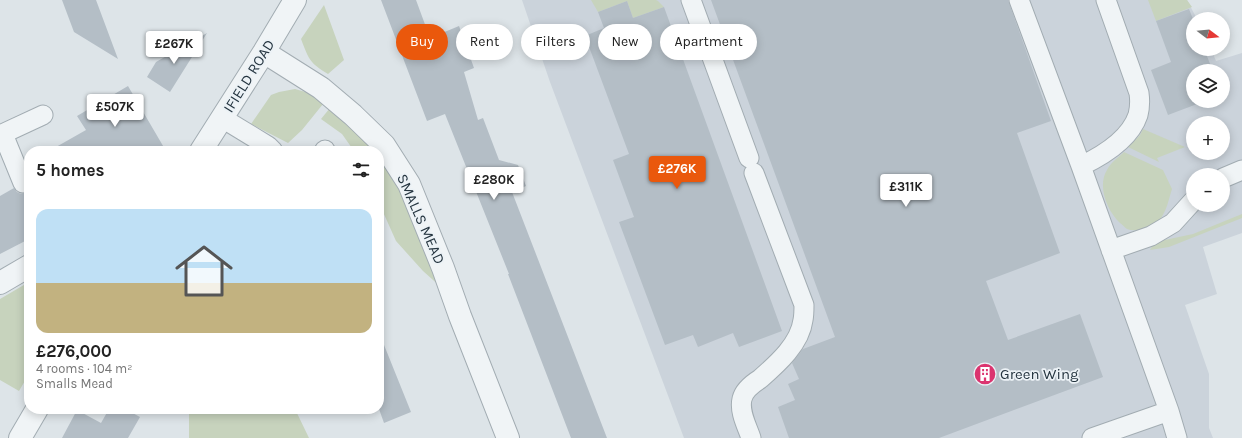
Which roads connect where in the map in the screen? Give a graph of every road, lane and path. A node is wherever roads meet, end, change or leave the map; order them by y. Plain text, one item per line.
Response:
1 (295, 0) edge
2 (691, 0) edge
3 (1019, 0) edge
4 (1106, 0) edge
5 (264, 52) junction
6 (43, 115) dead end
7 (222, 118) junction
8 (1, 134) edge
9 (204, 146) edge
10 (268, 146) edge
11 (1081, 166) junction
12 (1242, 170) edge
13 (1230, 175) edge
14 (23, 183) dead end
15 (1186, 209) edge
16 (1112, 250) junction
17 (24, 269) edge
18 (0, 283) edge
19 (1169, 411) junction
20 (35, 414) edge
21 (20, 438) edge
22 (508, 438) edge
23 (751, 438) edge
24 (1092, 438) edge
25 (1177, 438) edge

1 - 5 street, IFIELD ROAD
2 - 23 lane
3 - 11 lane
4 - 11 lane
5 - 7 street, IFIELD ROAD
5 - 22 street, SMALLS MEAD
6 - 8 lane
7 - 9 street, IFIELD ROAD
7 - 10 lane
8 - 14 lane
11 - 16 lane
12 - 13 lane
15 - 16 lane
16 - 19 lane
17 - 18 street
19 - 24 lane
19 - 25 lane
20 - 21 street

